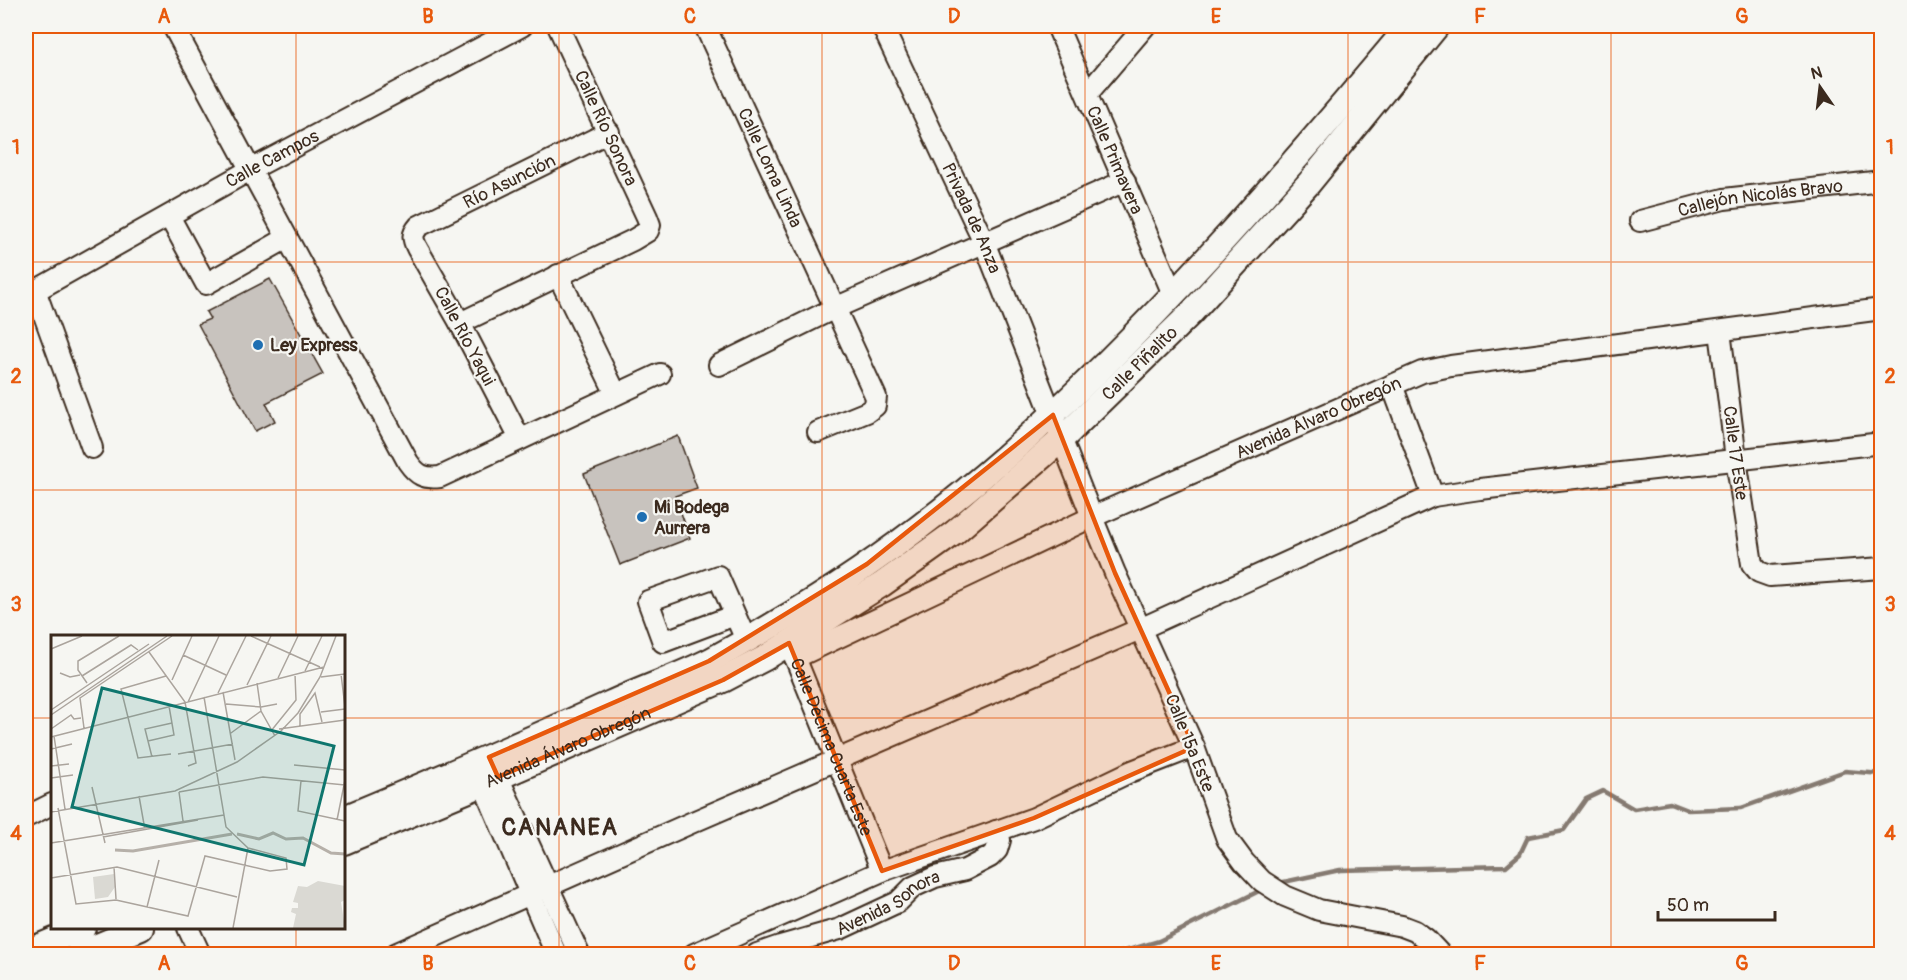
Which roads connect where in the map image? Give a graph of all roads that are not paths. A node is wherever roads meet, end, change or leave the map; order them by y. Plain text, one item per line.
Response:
1 (173, 26) edge
2 (522, 26) edge
3 (558, 26) edge
4 (705, 26) edge
5 (882, 26) edge
6 (1057, 26) edge
7 (1145, 26) edge
8 (1425, 27) edge
9 (1088, 93) junction
10 (609, 132) junction
11 (250, 170) junction
12 (1125, 181) junction
13 (1881, 181) edge
14 (169, 216) junction
15 (1640, 221) dead end
16 (413, 233) joint
17 (287, 238) junction
18 (984, 242) junction
19 (558, 275) junction
20 (30, 293) edge
21 (1173, 294) junction
22 (835, 308) junction
23 (1881, 309) edge
24 (460, 323) junction
25 (1720, 332) junction
26 (718, 365) dead end
27 (660, 374) dead end
28 (1392, 385) junction
29 (616, 394) junction
30 (1053, 415) junction
31 (818, 432) dead end
32 (520, 439) junction
33 (1062, 439) junction
34 (1881, 443) edge
35 (92, 448) dead end
36 (1736, 459) junction
37 (1433, 496) junction
38 (1092, 517) junction
39 (1881, 568) edge
40 (735, 615) dead end
41 (1140, 629) junction
42 (746, 640) junction
43 (788, 641) junction
44 (1194, 747) junction
45 (837, 761) junction
46 (486, 771) junction
47 (51, 804) edge
48 (26, 817) edge
49 (345, 818) edge
50 (996, 831) junction
51 (345, 842) edge
52 (882, 871) junction
53 (540, 891) junction
54 (78, 929) edge
55 (136, 929) edge
56 (189, 929) edge
57 (26, 952) edge
58 (78, 954) edge
59 (200, 954) edge
60 (395, 954) edge
61 (556, 954) edge
62 (579, 954) edge
63 (694, 954) edge
64 (757, 954) edge
65 (1440, 954) edge

1 - 11 street
2 - 11 street, Calle Campos
3 - 10 street, Calle Río Sonora
4 - 22 street, Calle Loma Linda
5 - 18 street, Privada de Anza
6 - 9 street, Calle Primavera
7 - 9 street
8 - 21 main road, Calle Piñalito
8 - 33 main road, Calle Piñalito
9 - 12 street, Calle Primavera
10 - 16 street, Río Asunción
10 - 19 street, Calle Río Sonora
11 - 14 street, Calle Campos
11 - 17 street
12 - 18 street
12 - 21 street, Calle Primavera
13 - 15 street, Callejón Nicolás Bravo
14 - 17 street
14 - 20 street, Calle Campos
16 - 24 street, Calle Río Yaqui
17 - 32 street
18 - 22 street
18 - 30 street, Privada de Anza
19 - 24 street
19 - 29 street
20 - 35 street
21 - 30 main road, Calle Piñalito
22 - 26 street
22 - 31 street, Calle Loma Linda
23 - 25 street, Avenida Álvaro Obregón
24 - 32 street, Calle Río Yaqui
25 - 28 street, Avenida Álvaro Obregón
25 - 36 street, Calle 17 Este
27 - 29 street
28 - 37 street
28 - 38 street, Avenida Álvaro Obregón
29 - 32 street
30 - 33 street, Calle 15ª Este
30 - 43 main road, Calle Piñalito
33 - 38 street, Calle 15ª Este
33 - 43 main road, Calle Piñalito
34 - 36 street
36 - 37 street
36 - 39 street, Calle 17 Este
37 - 41 street
38 - 41 street, Calle 15ª Este
38 - 43 street, Avenida Álvaro Obregón
40 - 42 street
41 - 44 street, Calle 15ª Este
41 - 45 street
42 - 43 main road, Avenida Álvaro Obregón
42 - 46 main road, Avenida Álvaro Obregón
43 - 45 street, Calle Décima Cuarta Este
43 - 46 main road, Avenida Álvaro Obregón
44 - 50 street, Avenida Sonora
44 - 65 street, Calle 15ª Este
45 - 52 street, Calle Décima Cuarta Este
45 - 53 street
46 - 49 main road, Avenida Álvaro Obregón
46 - 51 main road, Avenida Álvaro Obregón
46 - 53 street
47 - 48 street
50 - 52 street, Avenida Sonora
50 - 64 street, Avenida Sonora
52 - 63 street, Avenida Sonora
53 - 60 street
53 - 61 street
53 - 62 street
54 - 57 main road
55 - 58 main road
56 - 59 street

